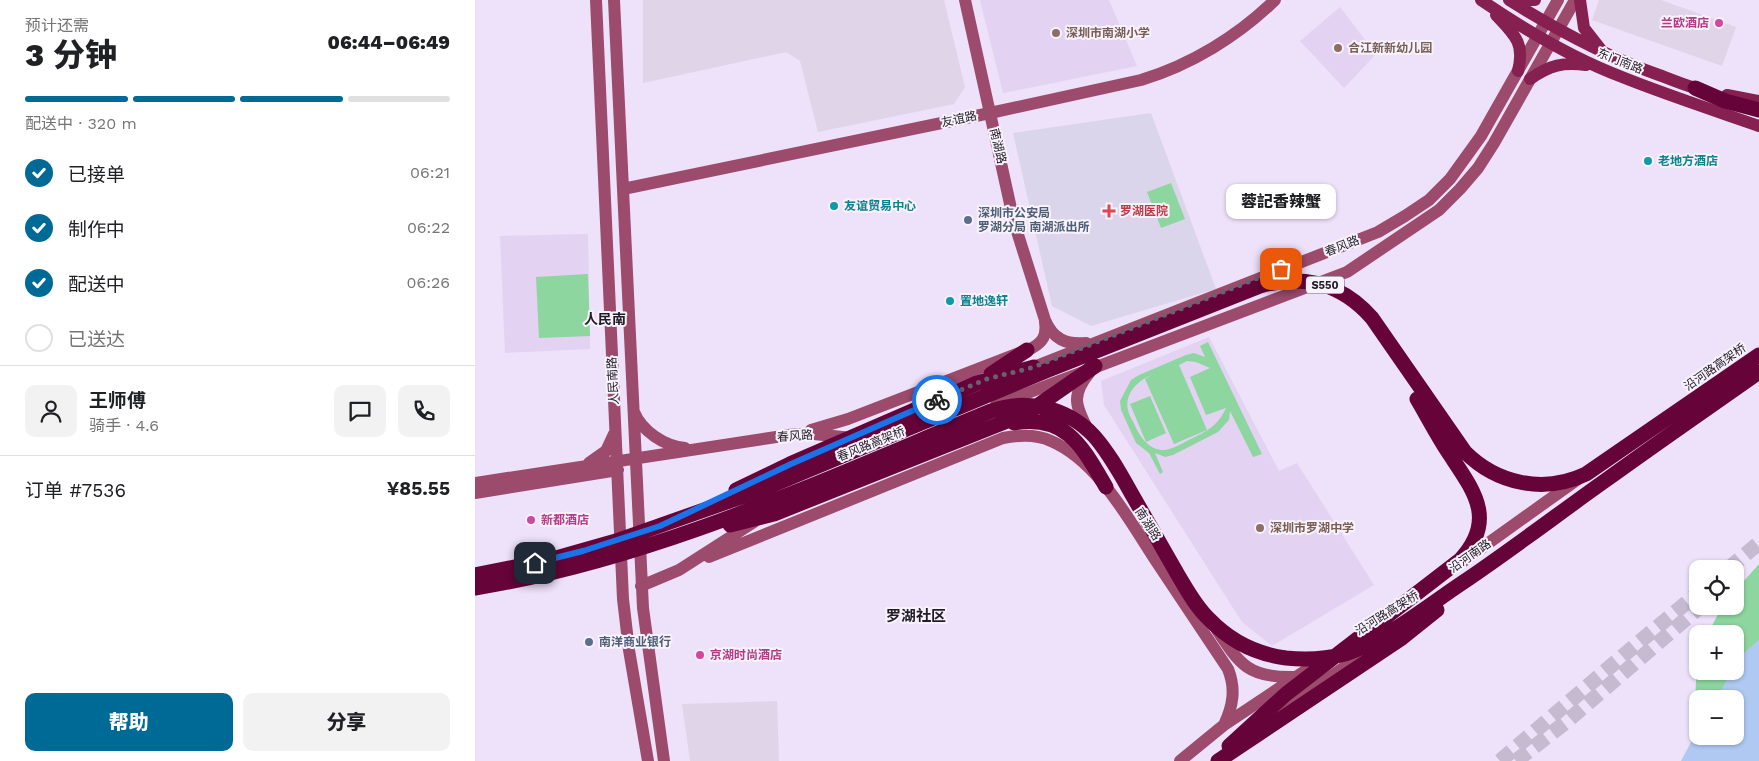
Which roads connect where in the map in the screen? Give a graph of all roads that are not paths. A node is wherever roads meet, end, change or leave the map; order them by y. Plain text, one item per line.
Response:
1 (596, 0) edge
2 (614, 0) edge
3 (965, 0) edge
4 (1275, 0) edge
5 (1482, 0) edge
6 (1509, 0) edge
7 (1517, 0) edge
8 (1535, 0) edge
9 (1558, 0) edge
10 (1575, 0) edge
11 (1580, 0) edge
12 (1545, 23) junction
13 (1558, 30) junction
14 (1538, 36) junction
15 (1550, 43) junction
16 (1604, 53) junction
17 (1598, 67) junction
18 (1517, 71) junction
19 (1530, 78) junction
20 (1695, 88) junction
21 (1759, 102) edge
22 (1759, 110) edge
23 (990, 113) junction
24 (1759, 126) edge
25 (623, 189) junction
26 (1045, 320) junction
27 (1386, 337) junction
28 (1096, 342) junction
29 (1759, 349) edge
30 (1027, 350) junction
31 (1759, 355) edge
32 (1095, 366) junction
33 (1034, 367) junction
34 (1759, 372) edge
35 (1759, 380) edge
36 (977, 383) junction
37 (988, 404) junction
38 (634, 410) junction
39 (615, 426) junction
40 (995, 426) junction
41 (769, 438) junction
42 (695, 449) junction
43 (636, 458) junction
44 (617, 465) junction
45 (580, 466) junction
46 (475, 483) edge
47 (1107, 487) junction
48 (475, 493) edge
49 (660, 526) junction
50 (655, 544) junction
51 (1512, 549) junction
52 (679, 570) junction
53 (475, 575) edge
54 (641, 586) junction
55 (475, 588) edge
56 (1294, 677) junction
57 (1224, 725) junction
58 (1229, 746) junction
59 (648, 761) edge
60 (664, 761) edge
61 (1180, 761) edge
62 (1210, 761) edge
63 (1218, 761) edge

1 - 39 street, 人民南路
2 - 25 street, 人民南路
3 - 23 street, 南湖路
4 - 23 street, 友谊路
5 - 14 main road, 东门南路
5 - 18 main road
6 - 12 main road, 东门南路
7 - 8 main road
9 - 12 street, 春风路
10 - 13 street, 春风路
11 - 16 main road
12 - 13 main road, 东门南路
12 - 14 street, 春风路
13 - 15 street, 春风路
13 - 16 main road, 东门南路
14 - 15 main road, 东门南路
14 - 18 street, 春风路
15 - 17 main road, 东门南路
15 - 19 street, 春风路
16 - 20 main road, 东门南路
17 - 19 main road
17 - 24 main road, 东门南路
18 - 28 street, 春风路
19 - 32 street, 春风路
20 - 21 main road, 东门南路
20 - 22 highway
23 - 25 street, 友谊路
23 - 26 street, 南湖路
25 - 38 street, 人民南路
26 - 28 street
26 - 30 street
27 - 31 highway, 沿河路高架桥 / S550
27 - 37 highway, 沿河路高架桥 / S550
27 - 58 highway
28 - 33 street, 春风路
29 - 56 street, 沿河南路
30 - 36 highway
30 - 41 street
32 - 40 highway
32 - 52 street, 春风路
32 - 56 street, 南湖路
33 - 36 highway
33 - 41 street, 春风路
34 - 51 highway, 沿河路高架桥 / S550
35 - 58 street, 沿河南路
36 - 49 highway
37 - 49 highway, 春风路高架桥 / S550
37 - 50 highway, 春风路高架桥 / S550
37 - 51 highway, 沿河路高架桥 / S550
38 - 42 street
38 - 43 street, 人民南路
39 - 44 street, 人民南路
39 - 45 street
40 - 47 highway
40 - 50 highway
41 - 42 street, 春风路
42 - 43 street, 春风路
43 - 44 street, 春风路
43 - 54 street, 人民南路
44 - 45 street, 春风路
44 - 48 street, 春风路
44 - 59 street, 人民南路
45 - 46 street, 春风路
47 - 52 street, 南湖路
47 - 57 street, 南湖路
49 - 53 highway, 春风路高架桥 / S550
50 - 55 highway, 春风路高架桥 / S550
51 - 63 highway
52 - 54 street, 春风路
54 - 60 street, 人民南路
56 - 57 street, 沿河南路
57 - 61 street, 沿河南路
58 - 62 street, 沿河南路

